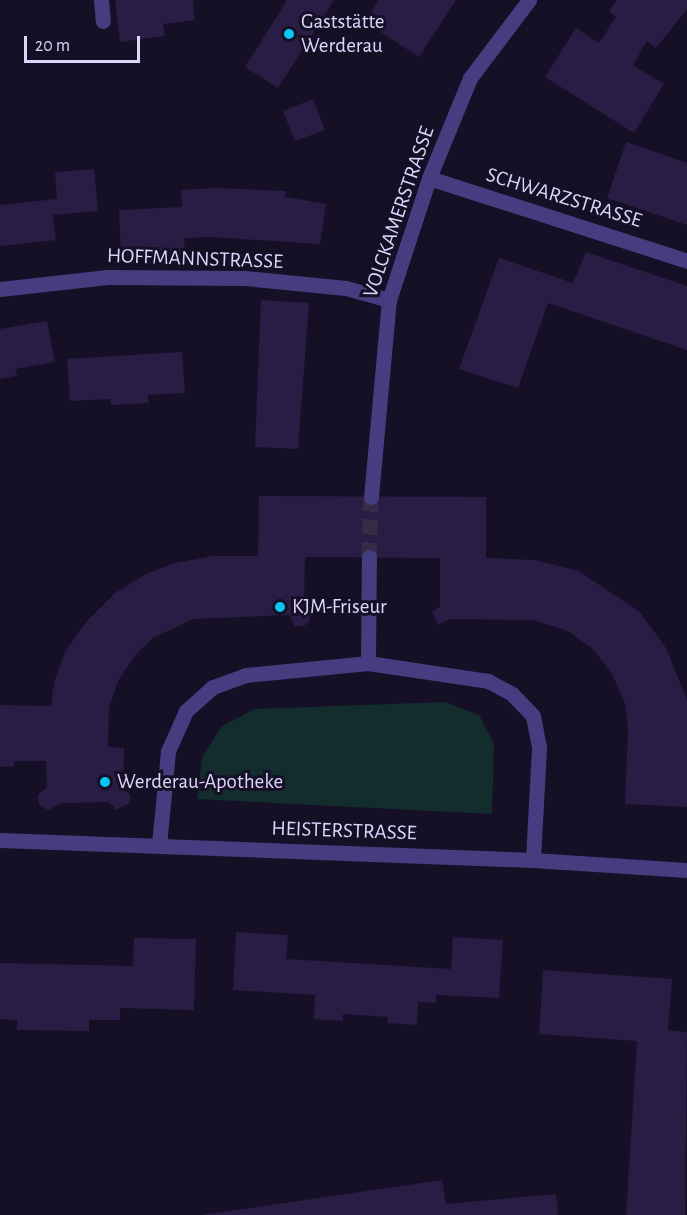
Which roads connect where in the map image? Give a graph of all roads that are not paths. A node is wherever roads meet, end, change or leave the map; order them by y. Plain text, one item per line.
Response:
1 (100, 0) edge
2 (529, 0) edge
3 (104, 21) dead end
4 (429, 178) junction
5 (687, 261) edge
6 (0, 289) edge
7 (389, 300) junction
8 (371, 497) tunnel mouth
9 (369, 557) tunnel mouth
10 (368, 663) junction
11 (0, 840) edge
12 (159, 845) junction
13 (533, 860) junction
14 (687, 870) edge

1 - 3 street
2 - 4 street, VOLCKAMERSTRASSE
4 - 5 street, SCHWARZSTRASSE
4 - 7 street, VOLCKAMERSTRASSE
6 - 7 street, HOFFMANNSTRASSE
7 - 8 street, VOLCKAMERSTRASSE
9 - 10 street
10 - 12 street
10 - 13 street
11 - 12 street, HEISTERSTRASSE
12 - 13 street, HEISTERSTRASSE
13 - 14 street, HEISTERSTRASSE

